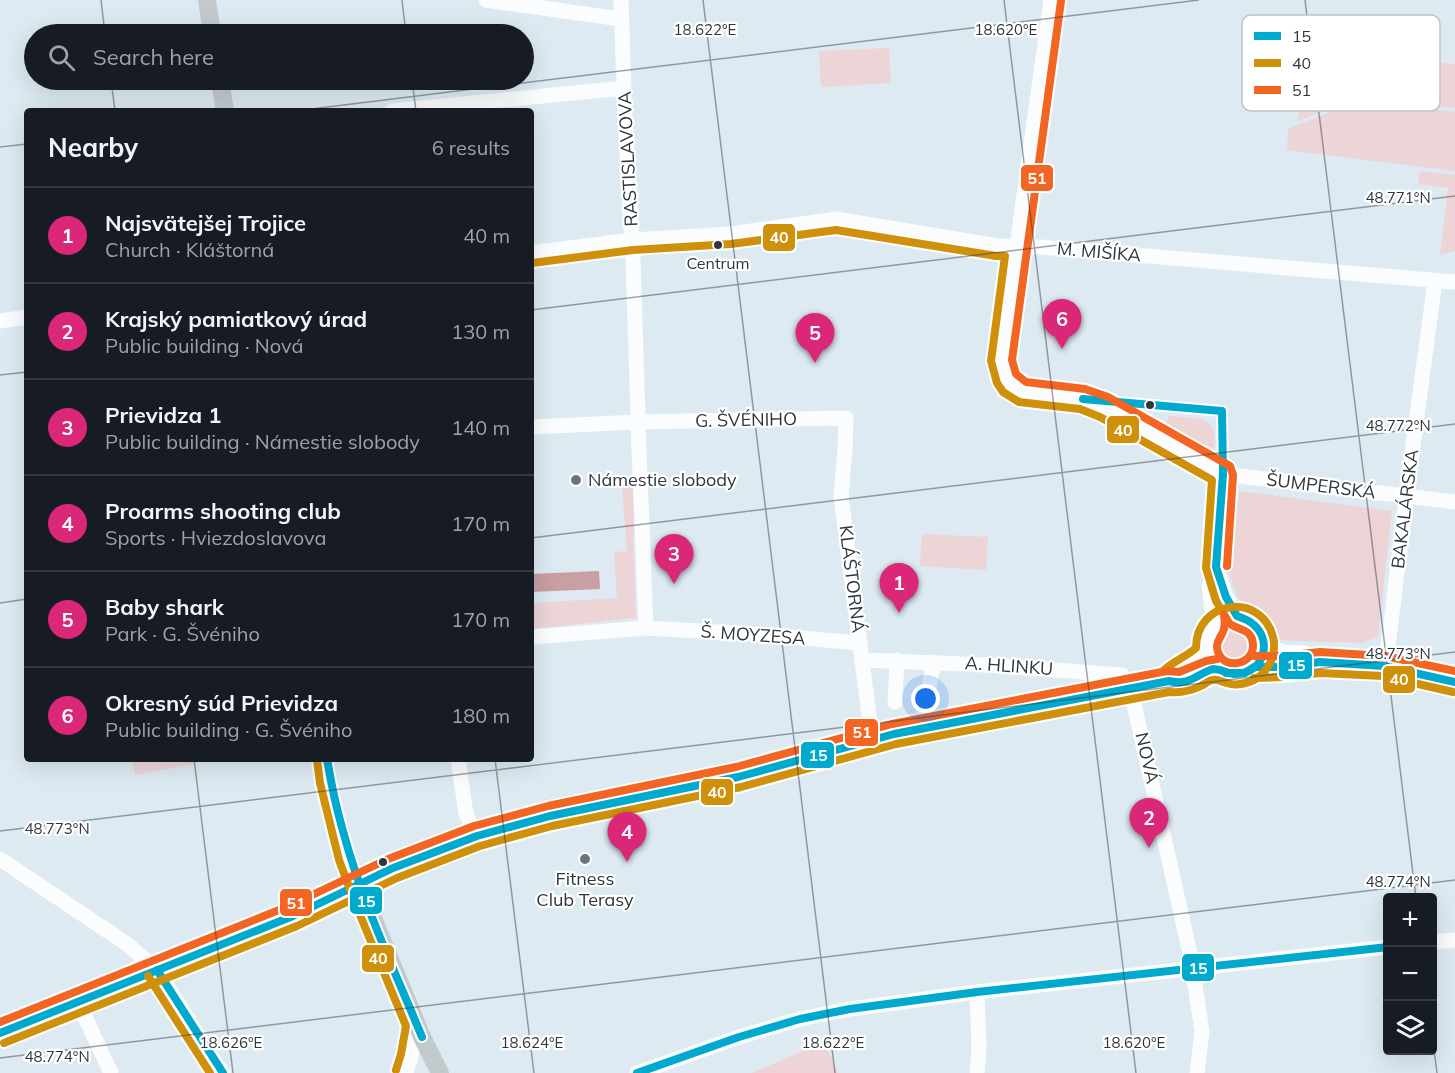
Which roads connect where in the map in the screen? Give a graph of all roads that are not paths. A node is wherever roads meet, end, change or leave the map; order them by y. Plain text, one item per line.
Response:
1 (207, 0) edge
2 (486, 0) edge
3 (621, 0) edge
4 (1051, 0) edge
5 (621, 19) junction
6 (211, 24) edge
7 (624, 88) junction
8 (222, 90) edge
9 (225, 108) edge
10 (422, 108) edge
11 (632, 240) junction
12 (1017, 246) junction
13 (534, 253) edge
14 (1435, 280) junction
15 (1455, 282) edge
16 (24, 317) edge
17 (0, 321) edge
18 (846, 418) joint
19 (642, 422) junction
20 (534, 427) edge
21 (1223, 474) junction
22 (1407, 496) junction
23 (1455, 502) edge
24 (1216, 567) junction
25 (1237, 616) junction
26 (1214, 626) junction
27 (646, 628) junction
28 (534, 637) edge
29 (860, 643) junction
30 (1264, 645) junction
31 (1207, 652) junction
32 (862, 660) junction
33 (897, 660) junction
34 (934, 662) junction
35 (1320, 662) junction
36 (1384, 666) junction
37 (1254, 667) junction
38 (1219, 669) junction
39 (1169, 681) junction
40 (1455, 682) edge
41 (1132, 688) junction
42 (895, 702) dead end
43 (924, 716) dead end
44 (872, 739) junction
45 (323, 762) edge
46 (458, 762) edge
47 (477, 836) junction
48 (0, 859) edge
49 (358, 893) junction
50 (1455, 940) edge
51 (1437, 942) edge
52 (1383, 948) edge
53 (1192, 968) junction
54 (157, 970) junction
55 (977, 992) junction
56 (78, 1002) junction
57 (419, 1031) junction
58 (0, 1033) edge
59 (111, 1073) edge
60 (223, 1073) edge
61 (406, 1073) edge
62 (423, 1073) edge
63 (440, 1073) edge
64 (637, 1073) edge
65 (977, 1073) edge
66 (1197, 1073) edge

1 - 6 main road
2 - 5 street
3 - 5 street, RASTISLAVOVA
4 - 12 street
5 - 7 street, RASTISLAVOVA
7 - 10 street
7 - 11 street, RASTISLAVOVA
8 - 9 main road
11 - 12 street, M. MIŠÍKA
11 - 13 street, M. MIŠÍKA
11 - 19 street, RASTISLAVOVA
12 - 14 street, M. MIŠÍKA
12 - 21 street
14 - 15 street, M. MIŠÍKA
14 - 22 street, BAKALÁRSKA
16 - 17 street
18 - 19 street, G. ŠVÉNIHO
18 - 29 street, KLÁŠTORNÁ
19 - 20 street
19 - 27 street
21 - 22 street, ŠUMPERSKÁ
21 - 24 street
22 - 23 street, ŠUMPERSKÁ
22 - 36 street, BAKALÁRSKA
24 - 25 street
24 - 26 street
25 - 26 street
25 - 30 street
26 - 31 street
27 - 28 street
27 - 29 street, Š. MOYZESA
29 - 32 street, KLÁŠTORNÁ
30 - 35 street, A. HLINKU
30 - 37 street
31 - 38 street
31 - 39 street, A. HLINKU
32 - 33 street, A. HLINKU
32 - 44 street, KLÁŠTORNÁ
33 - 34 street, A. HLINKU
33 - 42 street
34 - 41 street, A. HLINKU
34 - 43 street
35 - 36 street, A. HLINKU
35 - 37 street, A. HLINKU
36 - 40 street, A. HLINKU
37 - 38 street, A. HLINKU
38 - 39 street, A. HLINKU
39 - 41 street, A. HLINKU
41 - 44 street, A. HLINKU
41 - 53 street, NOVÁ
44 - 47 street, A. HLINKU
45 - 49 street
46 - 47 street
47 - 49 street, A. HLINKU
48 - 54 street
49 - 54 street, A. HLINKU
49 - 57 main road
50 - 51 street
52 - 53 street
53 - 55 street
53 - 66 street, NOVÁ
54 - 56 street, A. HLINKU
54 - 60 street
55 - 64 street
55 - 65 street
56 - 58 street, A. HLINKU
56 - 59 street
57 - 61 street
57 - 62 main road
57 - 63 main road

